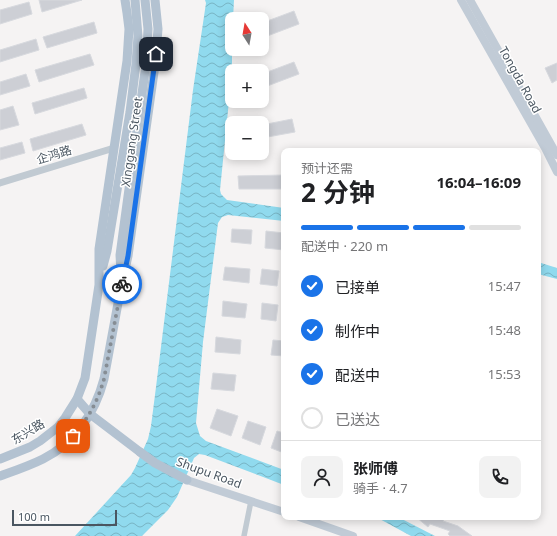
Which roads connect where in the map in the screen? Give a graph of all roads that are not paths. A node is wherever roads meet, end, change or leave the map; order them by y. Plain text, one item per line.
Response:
1 (125, 0) edge
2 (135, 0) edge
3 (145, 0) edge
4 (155, 0) edge
5 (461, 0) edge
6 (470, 0) edge
7 (114, 148) junction
8 (557, 155) edge
9 (557, 172) edge
10 (0, 183) edge
11 (99, 285) junction
12 (121, 287) junction
13 (77, 399) junction
14 (90, 414) junction
15 (0, 459) edge
16 (0, 476) edge
17 (187, 480) joint
18 (251, 500) junction
19 (281, 511) edge
20 (308, 520) edge
21 (244, 536) edge
22 (353, 536) edge

1 - 7 main road, Xinggang Street
2 - 11 main road, Xinggang Street
3 - 12 main road, Xinggang Street
4 - 12 main road, Xinggang Street
5 - 9 main road, Tongda Road
6 - 8 main road, Tongda Road
7 - 10 street, 企鸿路
7 - 11 main road, Xinggang Street
11 - 13 main road, Xinggang Street
12 - 14 main road, Xinggang Street
13 - 14 main road, Shupu Road
13 - 15 main road, 东兴路
14 - 16 main road
14 - 17 main road, Shupu Road, bridge
17 - 18 main road, Shupu Road
18 - 19 main road, Shupu Road
18 - 21 street
20 - 22 main road

